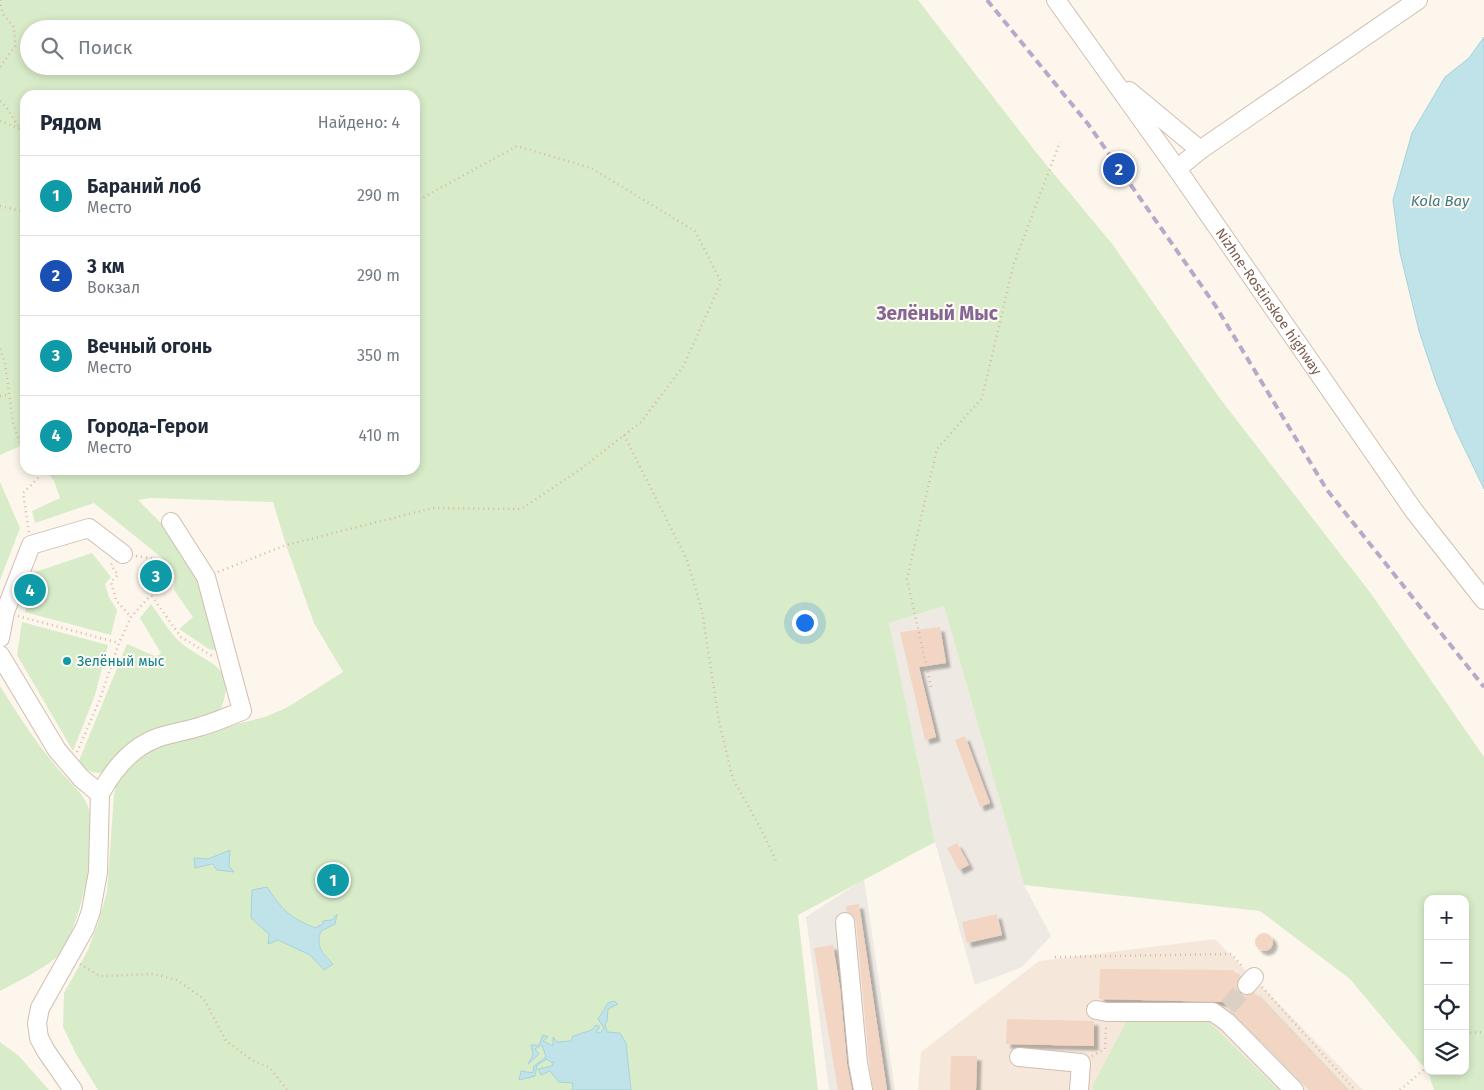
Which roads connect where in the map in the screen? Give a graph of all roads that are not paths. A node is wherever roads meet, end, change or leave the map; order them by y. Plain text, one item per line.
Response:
1 (1056, 0) edge
2 (1418, 0) edge
3 (1110, 74) junction
4 (1200, 150) junction
5 (1177, 169) junction
6 (171, 522) dead end
7 (123, 554) road end
8 (1484, 600) edge
9 (1, 626) edge
10 (0, 654) edge
11 (100, 794) junction
12 (845, 922) dead end
13 (1101, 1011) road end
14 (1019, 1057) dead end
15 (73, 1090) edge
16 (863, 1090) edge
17 (1079, 1090) edge
18 (1294, 1090) edge

1 - 3 street, Nizhne-Rostinskoe highway
2 - 4 street
3 - 4 street
3 - 5 street, Nizhne-Rostinskoe highway
4 - 5 street
5 - 8 street, Nizhne-Rostinskoe highway
6 - 11 street
7 - 9 street
10 - 11 street
11 - 15 street
12 - 16 street
13 - 18 street
14 - 17 street

